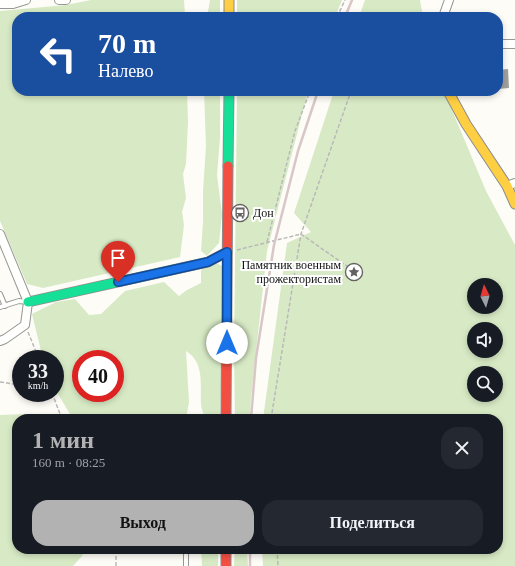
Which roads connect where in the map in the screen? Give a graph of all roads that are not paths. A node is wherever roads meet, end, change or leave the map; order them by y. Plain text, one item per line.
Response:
1 (26, 0) edge
2 (59, 0) edge
3 (66, 0) edge
4 (229, 0) edge
5 (449, 0) edge
6 (0, 4) edge
7 (229, 12) edge
8 (445, 12) edge
9 (503, 44) edge
10 (515, 44) edge
11 (229, 96) edge
12 (451, 96) edge
13 (511, 184) edge
14 (515, 204) edge
15 (0, 234) edge
16 (227, 252) junction
17 (0, 294) edge
18 (28, 302) junction
19 (2, 306) edge
20 (3, 340) edge
21 (0, 346) edge
22 (226, 414) edge
23 (186, 554) dead end
24 (226, 554) edge
25 (186, 566) edge
26 (226, 566) edge

1 - 6 street
2 - 3 street
4 - 7 street
5 - 8 street
9 - 10 street
11 - 16 street
12 - 13 street
13 - 14 street
15 - 18 street
16 - 18 street
16 - 22 street
17 - 19 lane
18 - 19 lane
18 - 20 street
20 - 21 street
23 - 25 lane
24 - 26 street

